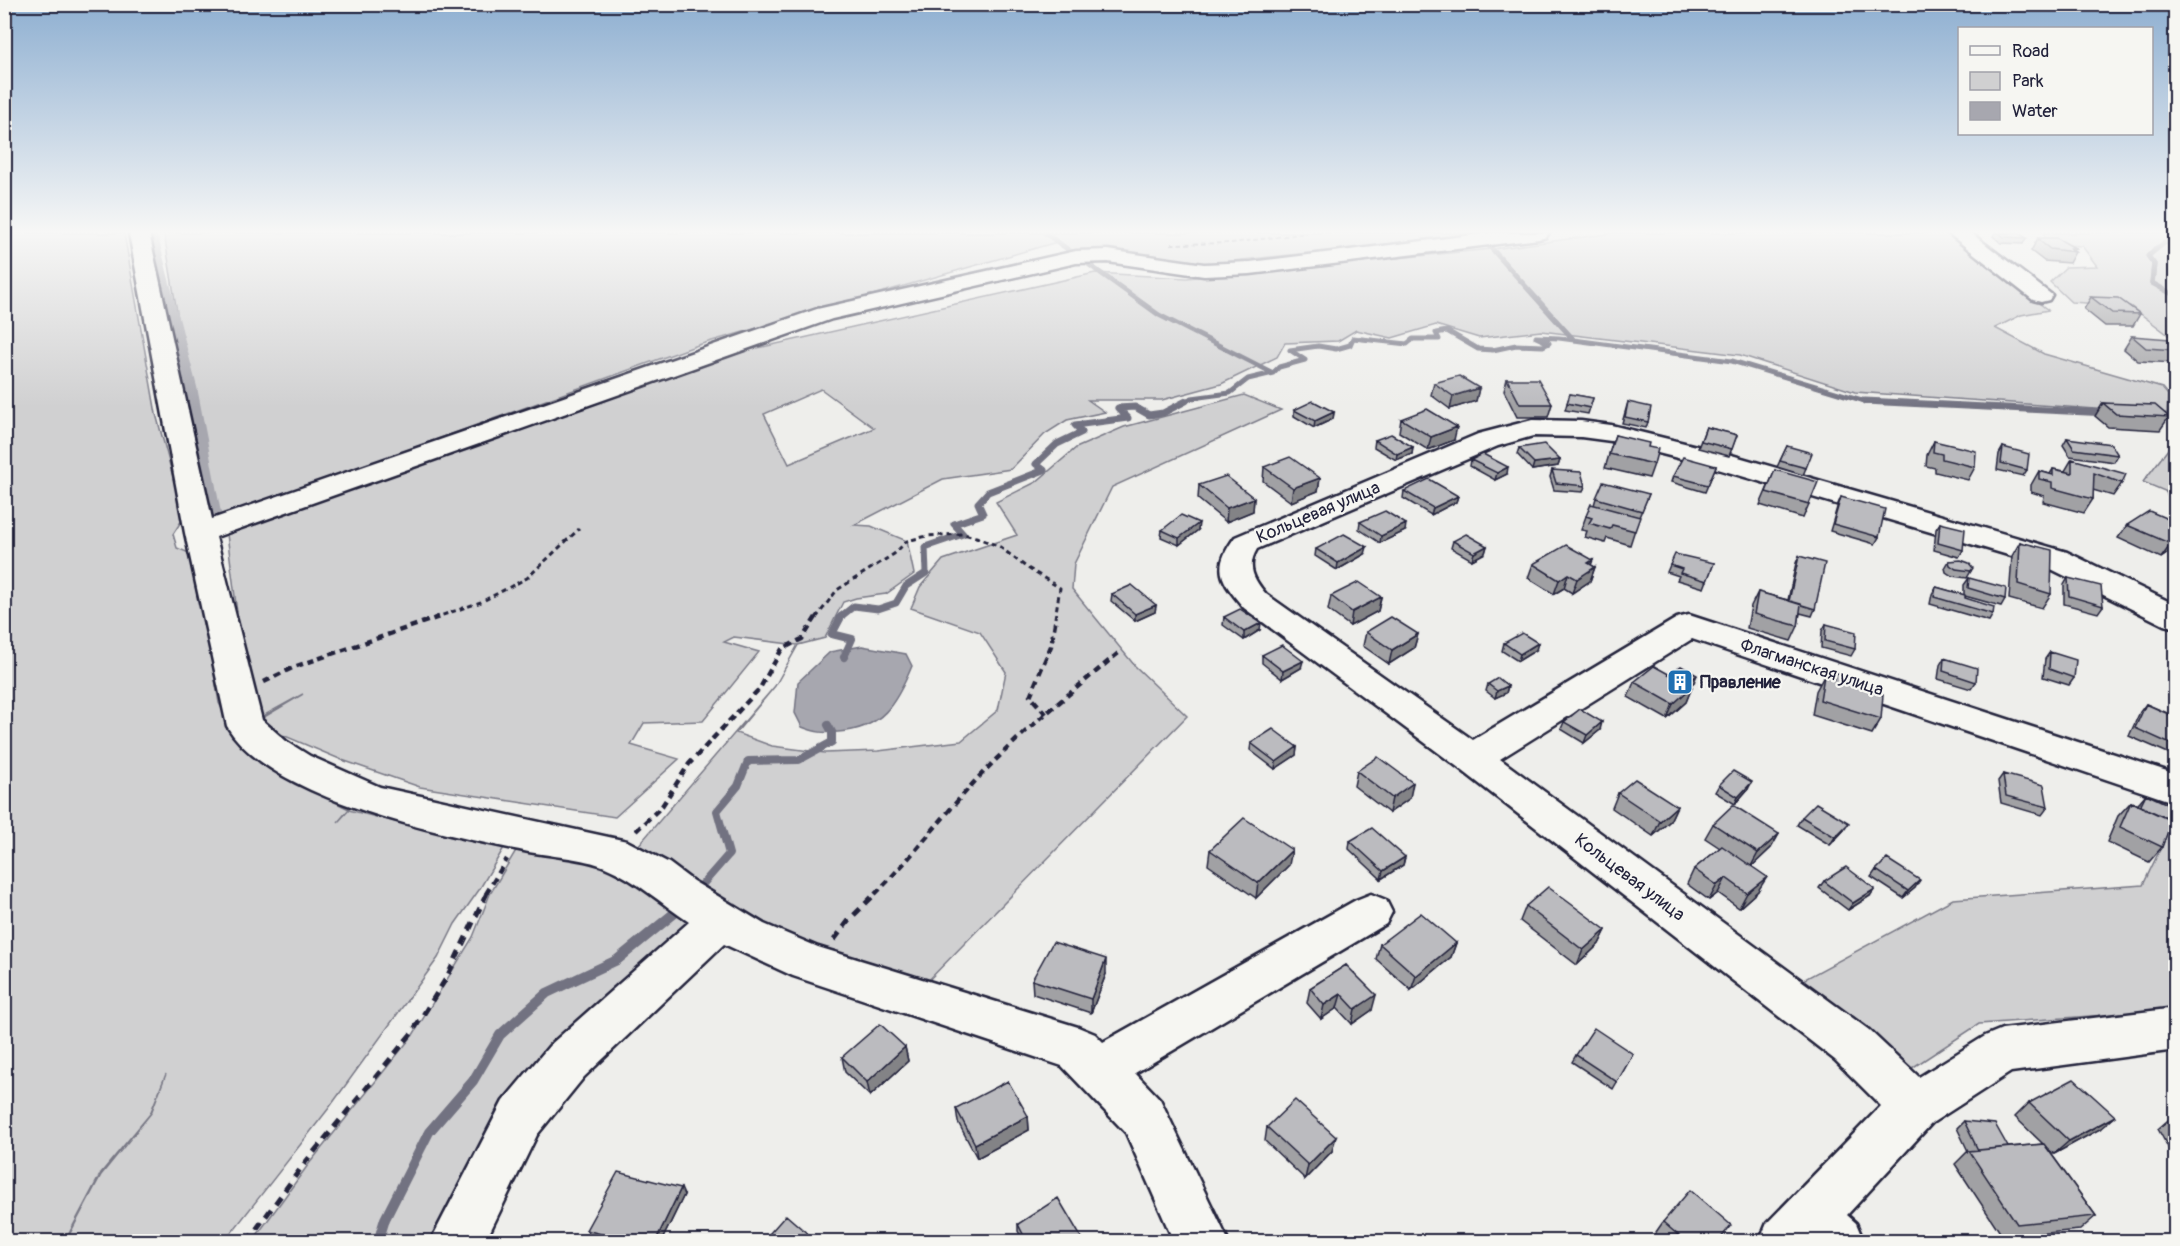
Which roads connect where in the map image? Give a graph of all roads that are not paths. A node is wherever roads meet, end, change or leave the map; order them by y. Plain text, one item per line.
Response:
1 (151, 291) edge
2 (926, 291) edge
3 (2036, 291) edge
4 (2041, 295) dead end
5 (200, 533) junction
6 (2175, 618) edge
7 (1472, 758) junction
8 (2175, 789) edge
9 (1371, 912) dead end
10 (720, 920) junction
11 (2175, 1029) edge
12 (1096, 1068) junction
13 (1915, 1106) junction
14 (1811, 1233) edge
15 (458, 1242) edge
16 (1202, 1242) edge

1 - 5 street
2 - 5 street
3 - 4 street
5 - 10 street
6 - 7 street, Кольцевая улица
7 - 8 street, Флагманская улица
7 - 13 street, Кольцевая улица
9 - 12 street
10 - 12 street
10 - 15 street
11 - 13 street
12 - 16 street
13 - 14 street

